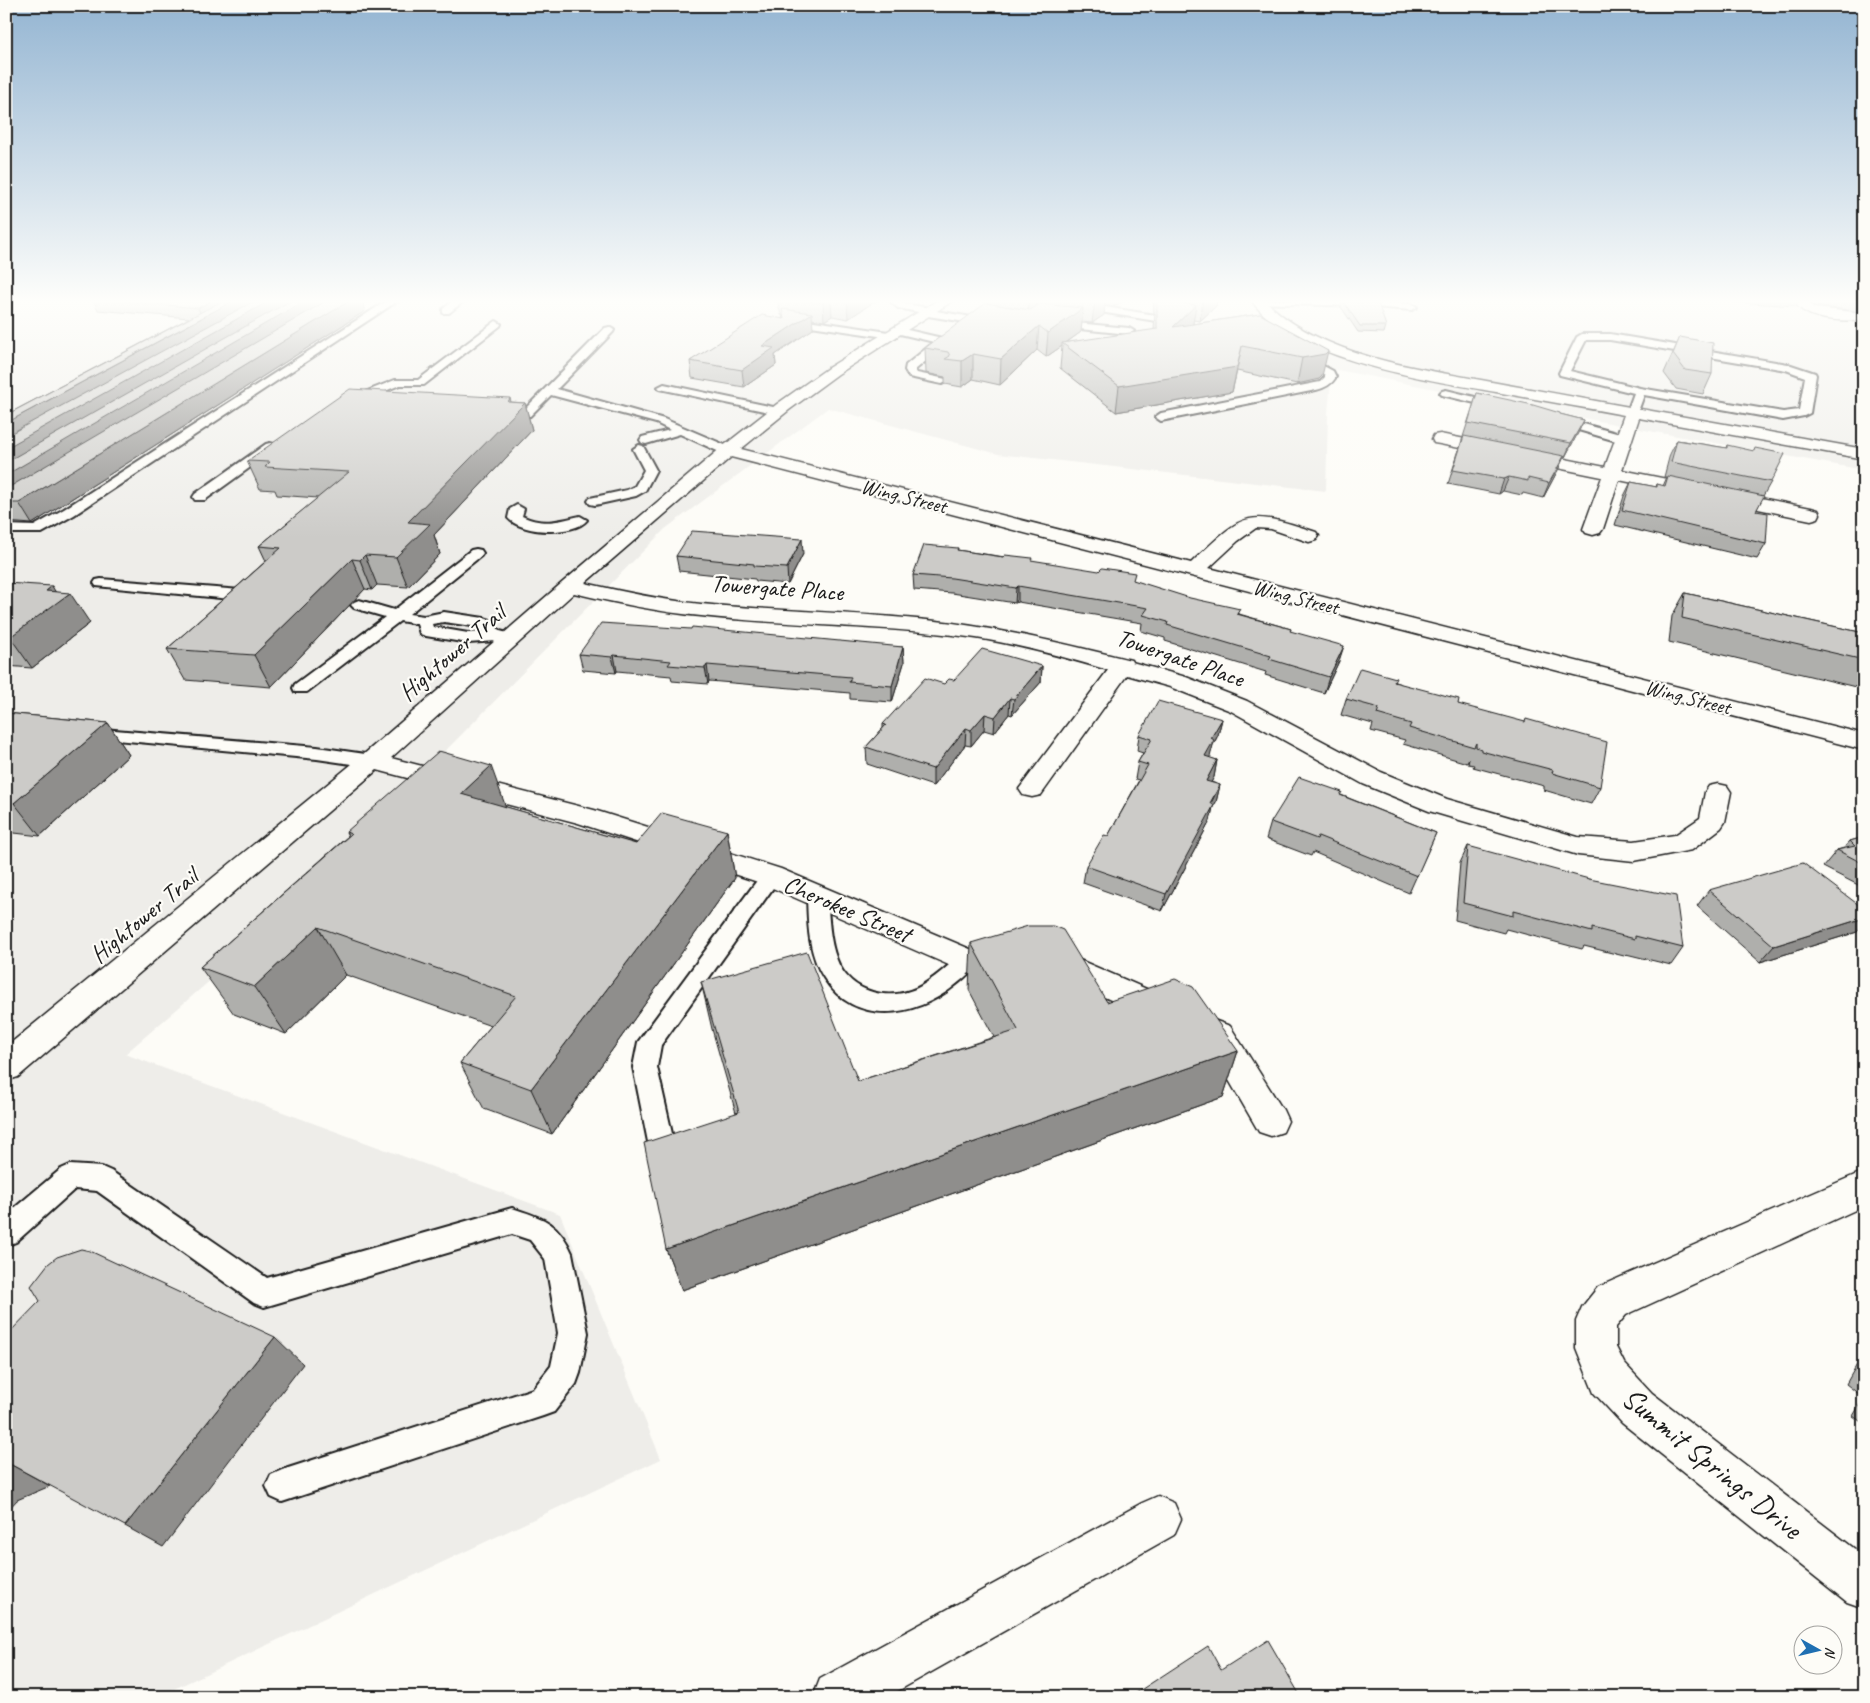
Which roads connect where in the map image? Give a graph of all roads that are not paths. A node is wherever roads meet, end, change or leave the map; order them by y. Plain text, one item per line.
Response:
1 (272, 379) edge
2 (425, 379) edge
3 (561, 379) edge
4 (821, 379) edge
5 (935, 379) edge
6 (1329, 379) edge
7 (1453, 379) edge
8 (1591, 379) edge
9 (1810, 379) edge
10 (942, 381) edge
11 (664, 387) dead end
12 (550, 391) junction
13 (1640, 391) junction
14 (1446, 393) dead end
15 (336, 408) edge
16 (1510, 408) edge
17 (778, 411) junction
18 (1632, 412) junction
19 (526, 414) dead end
20 (1160, 417) dead end
21 (1547, 418) edge
22 (682, 430) junction
23 (1440, 439) dead end
24 (1623, 439) junction
25 (278, 441) edge
26 (728, 451) junction
27 (1864, 454) edge
28 (1611, 474) junction
29 (200, 497) dead end
30 (595, 501) dead end
31 (517, 509) dead end
32 (1811, 514) dead end
33 (580, 520) dead end
34 (6, 529) edge
35 (1593, 529) dead end
36 (1309, 536) dead end
37 (476, 553) dead end
38 (1194, 571) junction
39 (101, 583) dead end
40 (570, 586) junction
41 (241, 595) edge
42 (359, 605) dead end
43 (397, 616) junction
44 (503, 637) junction
45 (1123, 665) junction
46 (301, 688) dead end
47 (73, 732) edge
48 (1864, 742) edge
49 (372, 761) junction
50 (1032, 789) dead end
51 (1718, 792) dead end
52 (771, 876) junction
53 (817, 896) junction
54 (967, 961) junction
55 (6, 1067) edge
56 (1272, 1121) dead end
57 (662, 1147) edge
58 (1864, 1188) edge
59 (6, 1233) edge
60 (282, 1486) dead end
61 (1158, 1519) dead end
62 (1864, 1585) edge
63 (838, 1697) edge

1 - 34 lane
2 - 15 lane
3 - 12 lane
4 - 17 street, Hightower Trail
5 - 10 lane
6 - 20 lane
7 - 18 street
8 - 13 lane
9 - 13 lane
11 - 17 lane
12 - 19 lane
12 - 22 lane
13 - 18 lane
14 - 16 lane
17 - 26 street, Hightower Trail
18 - 24 street
18 - 27 street
21 - 24 lane
22 - 26 lane
22 - 30 lane
23 - 28 street
24 - 28 street
25 - 29 lane
26 - 38 street, Wing Street
26 - 40 street, Hightower Trail
28 - 32 street
28 - 35 street
31 - 33 lane
36 - 38 street
37 - 43 lane
38 - 48 street, Wing Street
39 - 41 lane
40 - 44 street, Hightower Trail
40 - 45 street, Towergate Place
42 - 43 lane
43 - 44 lane
43 - 46 lane
44 - 49 street, Hightower Trail
45 - 50 street
45 - 51 street, Towergate Place
47 - 49 lane
49 - 52 street, Cherokee Street
49 - 55 street, Hightower Trail
52 - 53 street, Cherokee Street
52 - 57 lane
53 - 54 street, Cherokee Street
53 - 54 lane
54 - 56 street, Cherokee Street
58 - 62 street, Summit Springs Drive
59 - 60 lane
61 - 63 street

